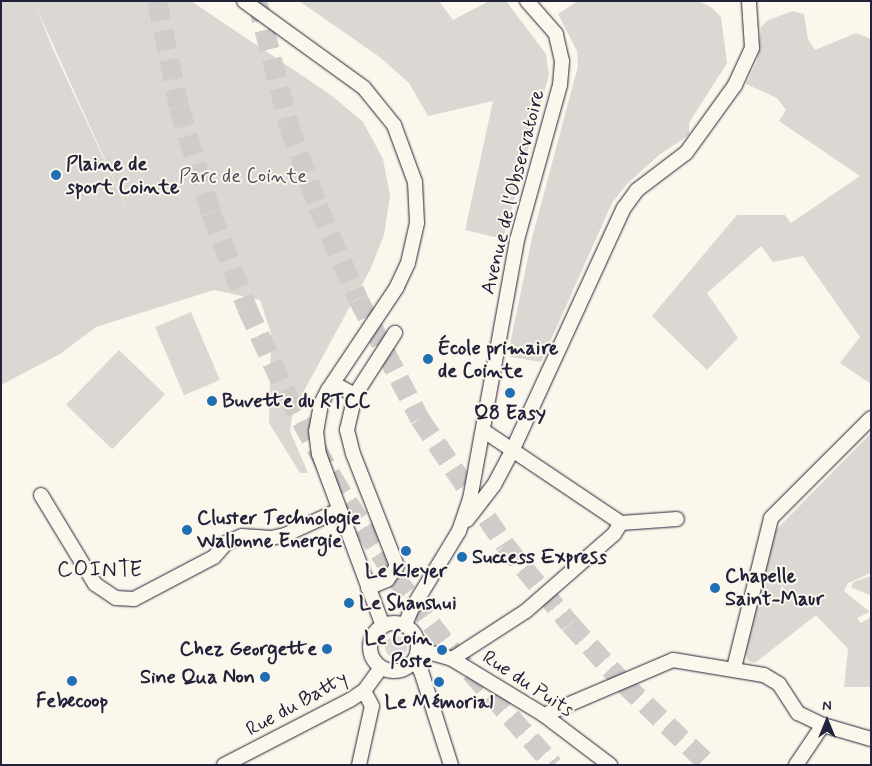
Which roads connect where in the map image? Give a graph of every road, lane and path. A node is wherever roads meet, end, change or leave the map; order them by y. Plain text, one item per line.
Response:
1 (244, 1) edge
2 (528, 1) edge
3 (749, 1) edge
4 (395, 333) dead end
5 (333, 383) junction
6 (355, 395) junction
7 (871, 418) edge
8 (484, 431) junction
9 (512, 451) junction
10 (41, 495) dead end
11 (339, 510) junction
12 (677, 519) dead end
13 (621, 523) junction
14 (459, 531) junction
15 (368, 588) junction
16 (405, 625) junction
17 (383, 626) junction
18 (416, 655) junction
19 (452, 659) junction
20 (381, 668) junction
21 (734, 668) junction
22 (364, 691) junction
23 (544, 715) junction
24 (822, 725) junction
25 (871, 739) edge
26 (224, 765) edge
27 (359, 765) edge
28 (451, 765) edge
29 (610, 765) edge
30 (796, 765) edge

1 - 5 street
2 - 8 street, Avenue de l'Observatoire
3 - 9 street
4 - 6 street
5 - 6 street
5 - 11 street
6 - 15 street
7 - 21 street
8 - 9 street
8 - 14 street, Avenue de l'Observatoire
9 - 13 street
9 - 14 street
10 - 11 street
11 - 15 street
12 - 13 street
13 - 19 street
14 - 16 street, Avenue de l'Observatoire
15 - 17 street
16 - 17 street
16 - 18 street
17 - 20 street
18 - 19 street, Rue du Puits
18 - 20 street
18 - 28 street
19 - 23 street, Rue du Puits
20 - 22 street, Rue du Batty
21 - 23 street
21 - 24 street
22 - 26 street, Rue du Batty
22 - 27 street
23 - 29 street, Rue du Puits
24 - 25 street
24 - 30 street

